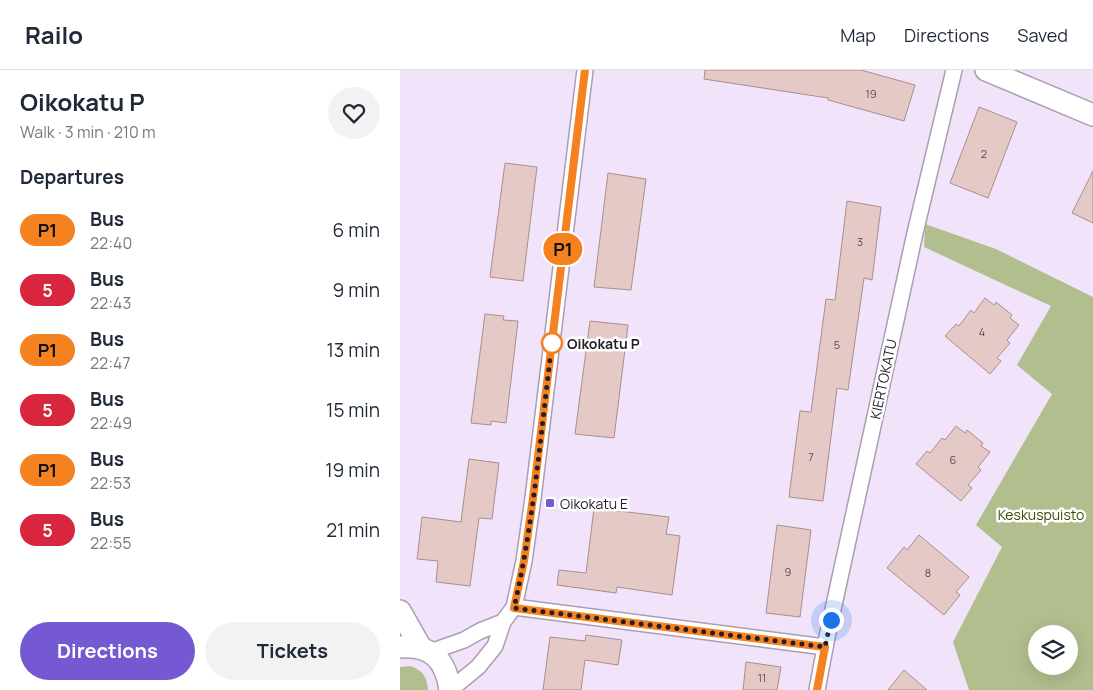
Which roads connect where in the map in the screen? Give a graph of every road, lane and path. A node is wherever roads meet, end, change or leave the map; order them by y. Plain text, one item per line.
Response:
1 (585, 70) edge
2 (954, 70) edge
3 (986, 70) edge
4 (1093, 115) edge
5 (514, 608) junction
6 (400, 611) edge
7 (504, 622) junction
8 (400, 647) edge
9 (825, 647) junction
10 (426, 650) junction
11 (450, 690) edge
12 (817, 690) edge

1 - 5 street
2 - 9 street, KIERTOKATU
3 - 4 street
5 - 7 street
5 - 9 street
6 - 10 street
7 - 10 street
7 - 11 street
8 - 10 street
9 - 12 street, KIERTOKATU
10 - 11 street

